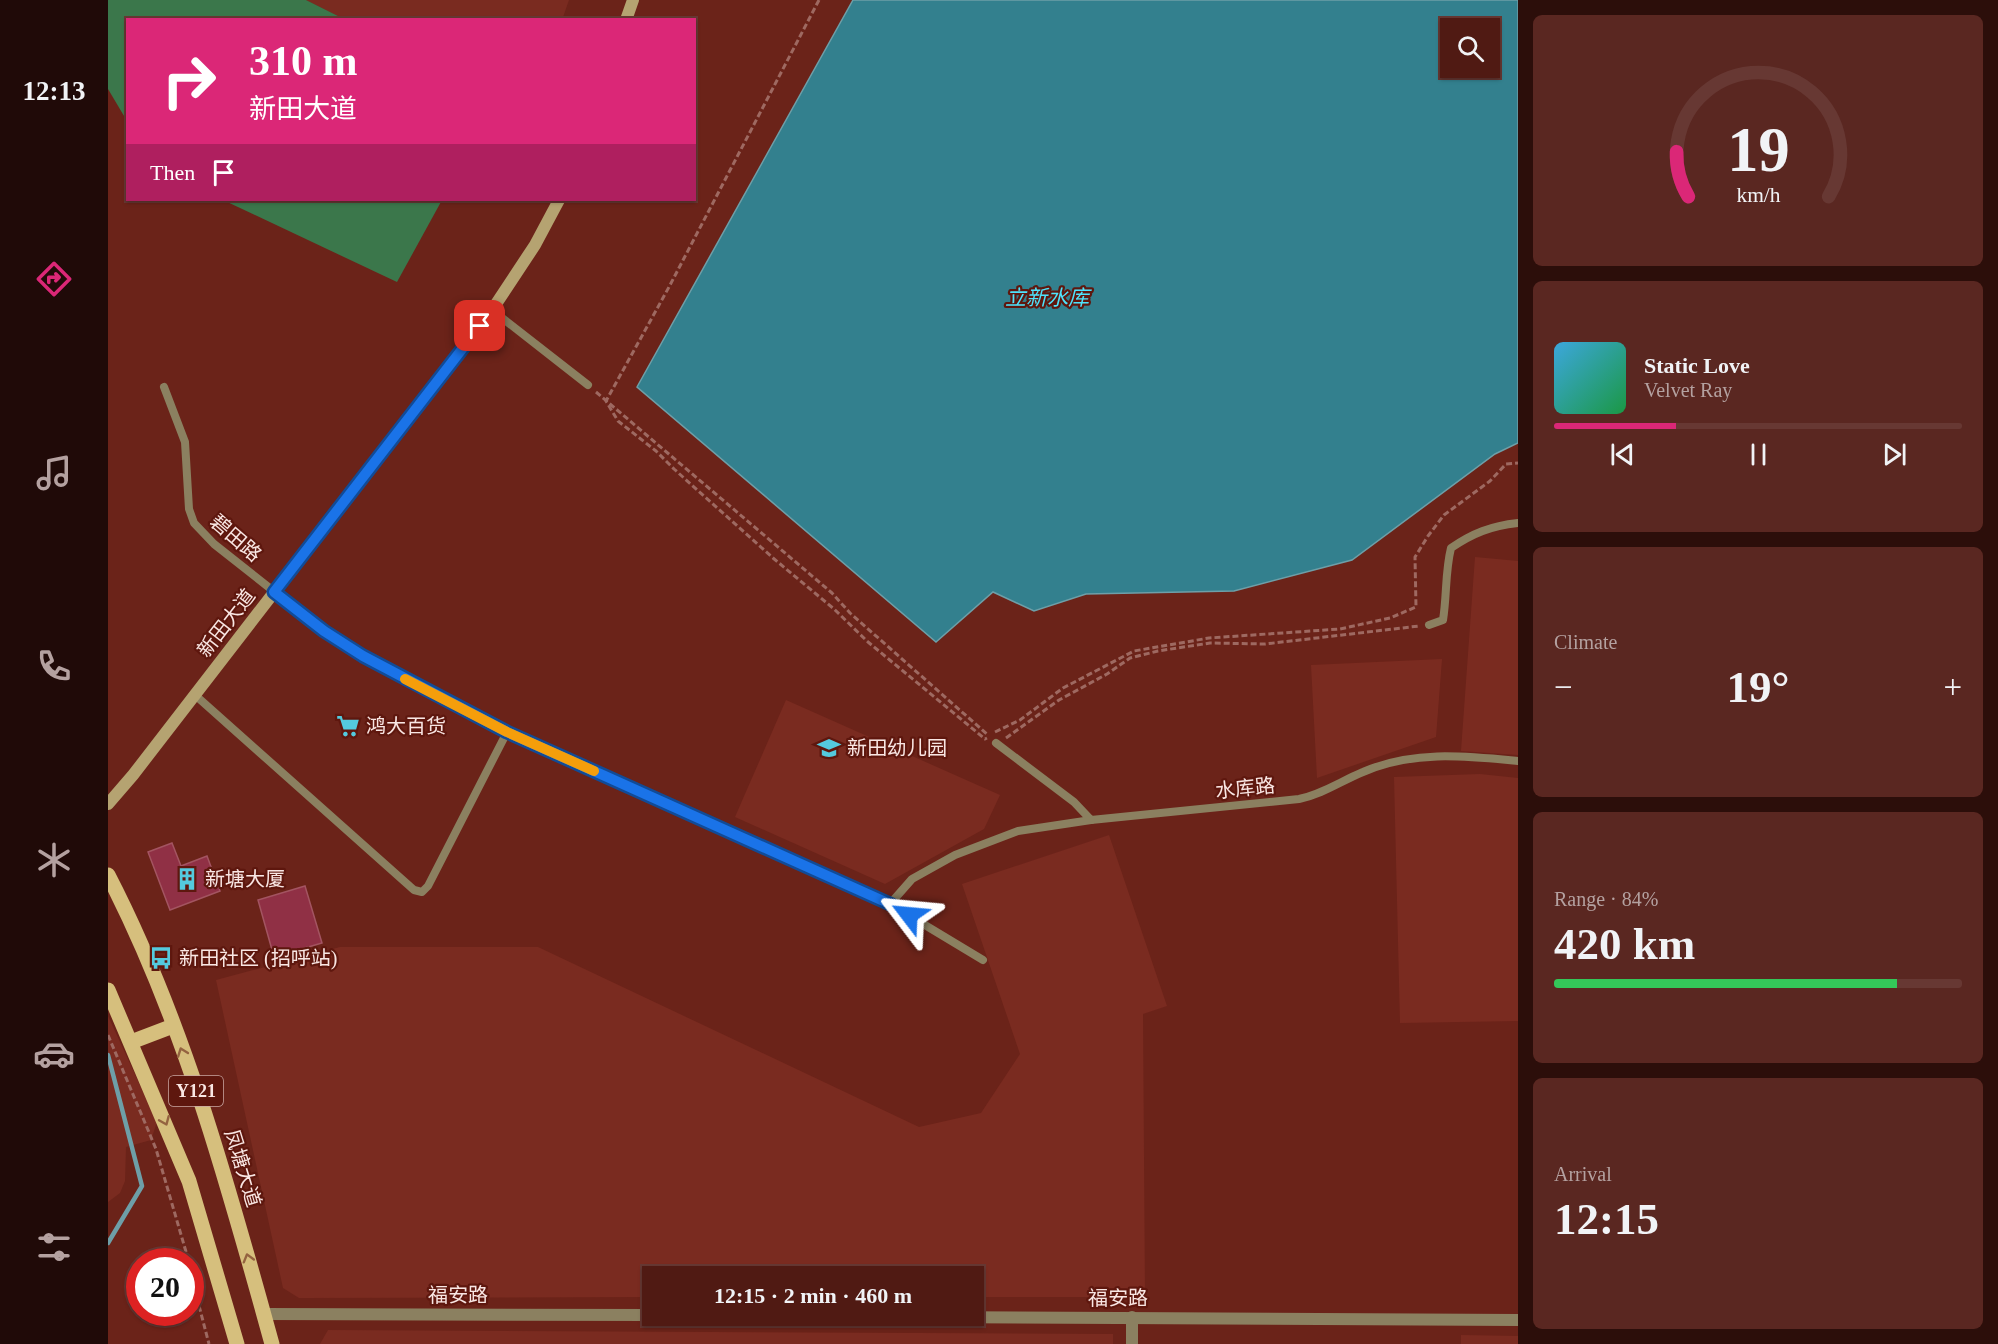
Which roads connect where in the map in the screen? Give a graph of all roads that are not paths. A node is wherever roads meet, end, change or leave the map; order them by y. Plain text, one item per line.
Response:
1 (633, 0) edge
2 (627, 18) edge
3 (558, 201) edge
4 (492, 310) junction
5 (588, 385) road end
6 (164, 387) dead end
7 (1518, 523) edge
8 (274, 592) junction
9 (1429, 625) road end
10 (195, 695) junction
11 (507, 732) junction
12 (993, 740) road end
13 (1518, 761) edge
14 (108, 804) edge
15 (1091, 820) junction
16 (108, 875) edge
17 (890, 904) junction
18 (983, 960) dead end
19 (108, 990) edge
20 (172, 1026) junction
21 (131, 1042) junction
22 (264, 1314) junction
23 (642, 1315) edge
24 (984, 1317) edge
25 (1132, 1317) junction
26 (1518, 1320) edge
27 (237, 1344) edge
28 (272, 1344) edge
29 (1132, 1344) edge

1 - 2 street
3 - 4 street, 新田大道
4 - 5 lane
4 - 8 street, 新田大道
6 - 8 lane, 碧田路
7 - 9 lane
8 - 10 street, 新田大道
8 - 11 lane, 碧田路
10 - 11 lane
10 - 14 street, 新田大道
11 - 17 lane, 碧田路
12 - 15 lane
13 - 15 lane, 水库路
15 - 17 lane, 水库路
16 - 20 main road, 凤塘大道 / Y121
17 - 18 lane, 碧田路
19 - 21 main road, Y121
20 - 21 main road
22 -> 20 main road, 凤塘大道 / Y121
21 -> 27 main road, Y121
22 - 23 street, 福安路
22 - 28 main road, 凤塘大道 / Y121
24 - 25 street, 福安路
25 - 26 street, 福安路
25 - 29 street

